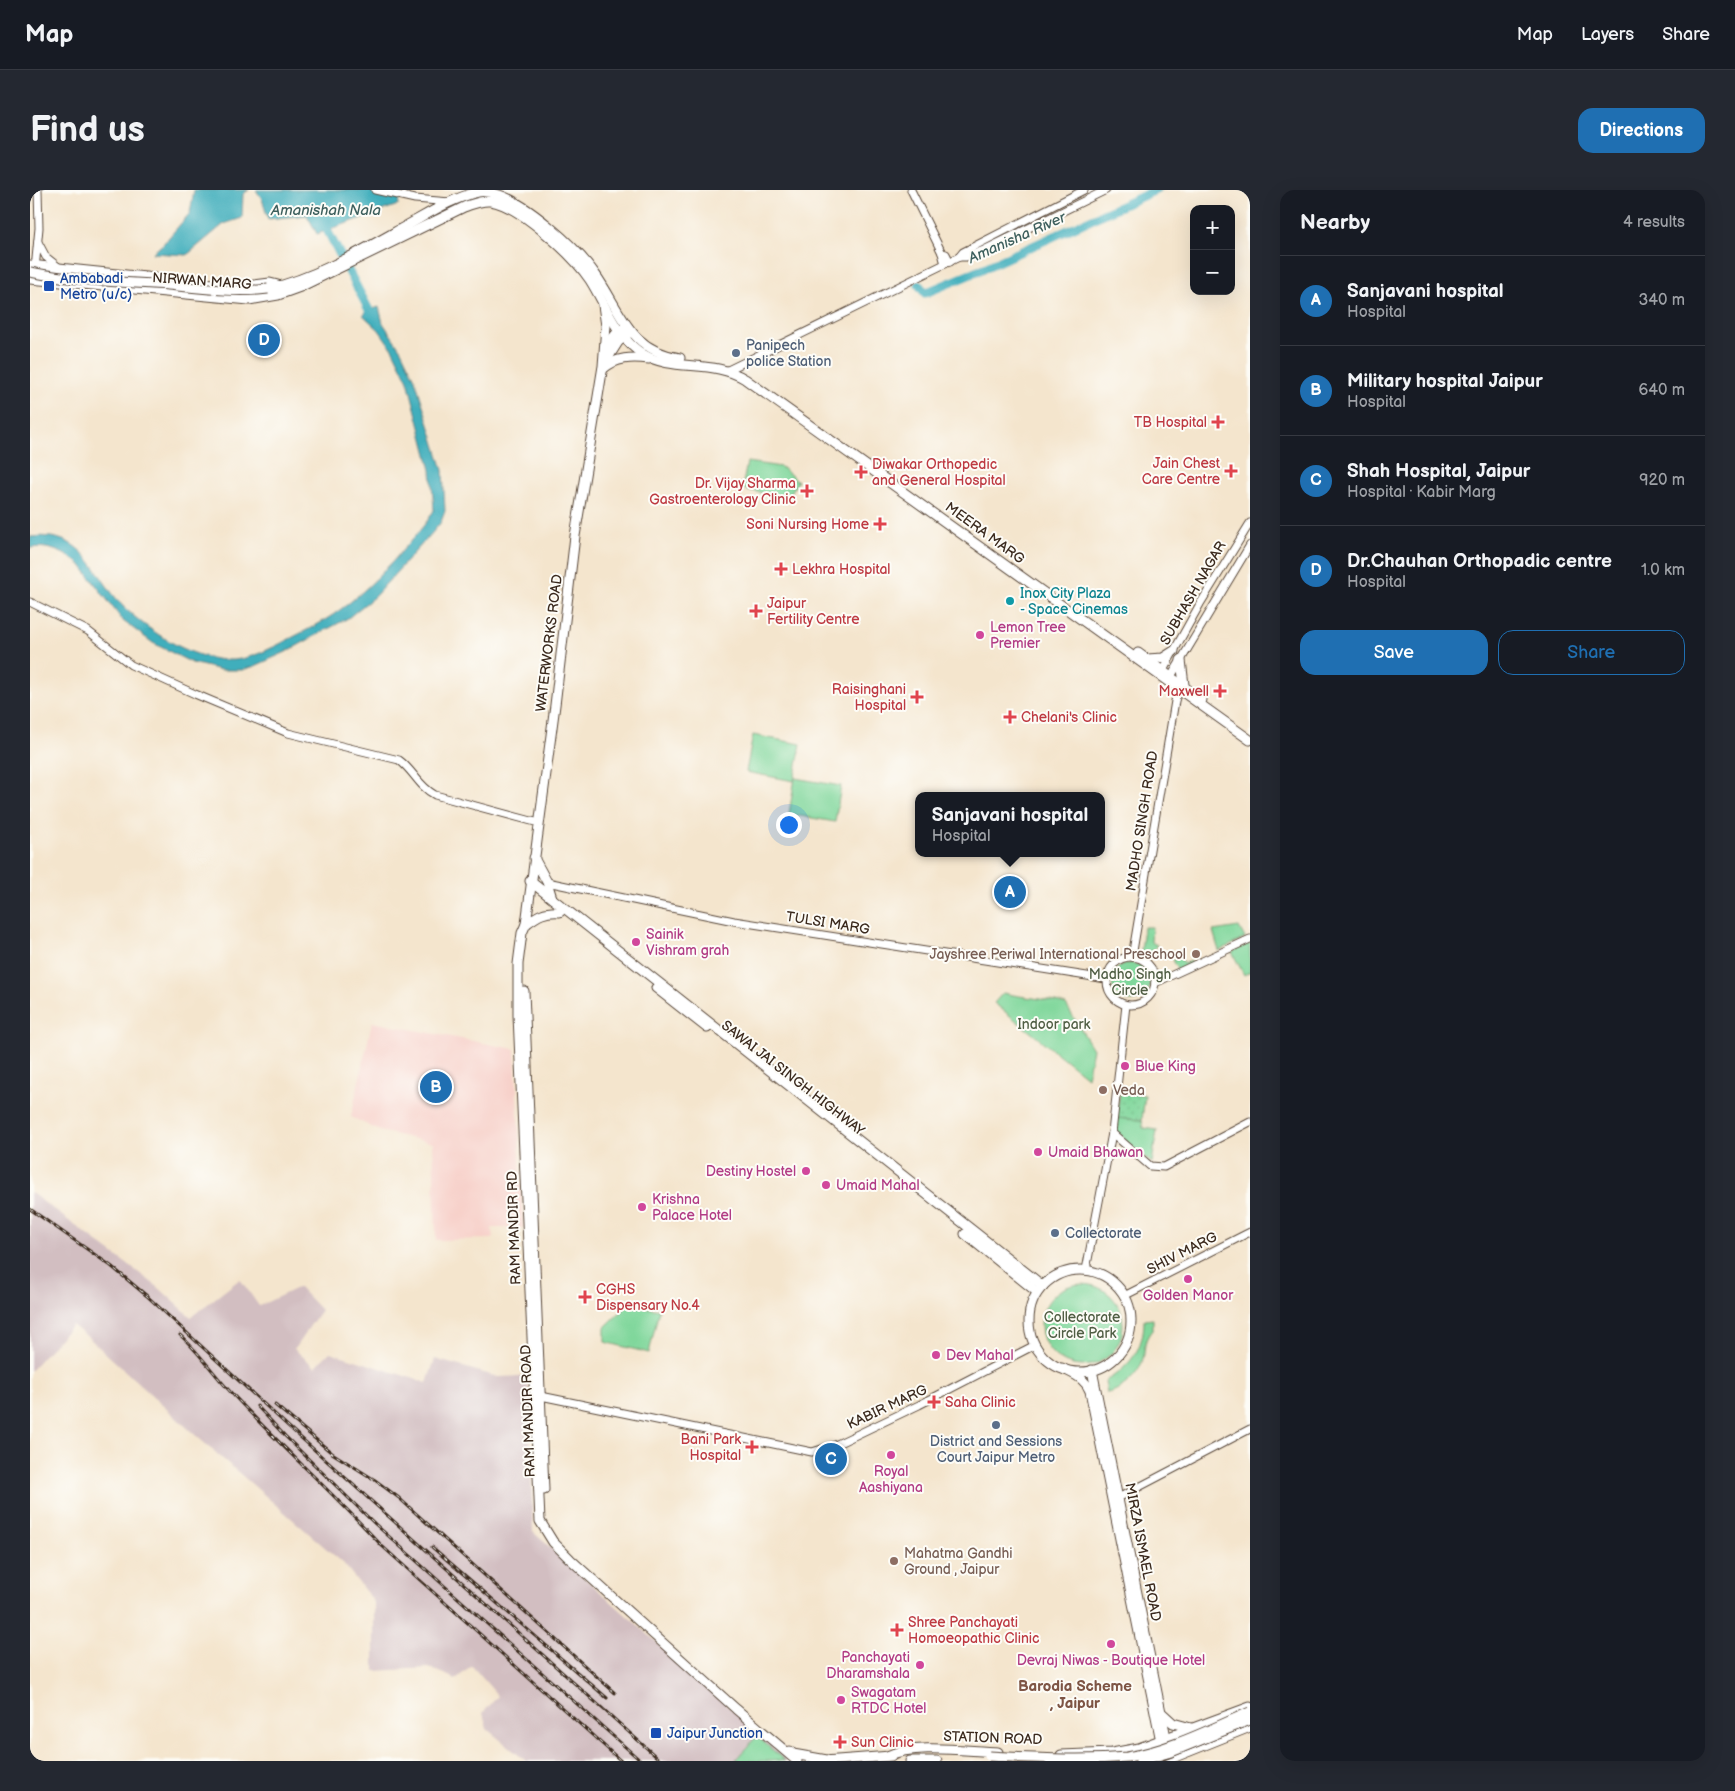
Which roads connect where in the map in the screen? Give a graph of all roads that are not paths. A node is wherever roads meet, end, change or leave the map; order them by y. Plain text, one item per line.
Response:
1 (38, 190) edge
2 (375, 190) edge
3 (911, 190) edge
4 (1084, 190) edge
5 (1106, 190) edge
6 (450, 202) junction
7 (38, 241) junction
8 (360, 255) junction
9 (959, 258) junction
10 (947, 263) junction
11 (335, 267) junction
12 (66, 270) junction
13 (32, 272) edge
14 (67, 284) junction
15 (283, 286) junction
16 (603, 305) junction
17 (625, 331) junction
18 (605, 349) junction
19 (657, 360) junction
20 (603, 367) junction
21 (732, 369) junction
22 (1250, 523) edge
23 (1250, 545) edge
24 (30, 602) edge
25 (1174, 651) junction
26 (1147, 659) junction
27 (1181, 660) junction
28 (1166, 676) junction
29 (1181, 686) junction
30 (1250, 732) edge
31 (1250, 740) edge
32 (538, 822) junction
33 (534, 858) junction
34 (547, 882) junction
35 (530, 885) junction
36 (552, 898) junction
37 (560, 912) junction
38 (526, 924) junction
39 (1250, 939) edge
40 (1132, 957) junction
41 (1106, 979) junction
42 (1155, 983) junction
43 (1126, 1005) junction
44 (770, 1073) junction
45 (1250, 1122) edge
46 (1112, 1133) junction
47 (1250, 1232) edge
48 (1086, 1270) junction
49 (1040, 1289) junction
50 (1124, 1296) junction
51 (1035, 1345) junction
52 (1062, 1368) junction
53 (1092, 1370) junction
54 (538, 1396) junction
55 (1250, 1429) edge
56 (540, 1443) junction
57 (1118, 1498) junction
58 (1250, 1707) edge
59 (1161, 1712) junction
60 (1250, 1712) edge
61 (1250, 1720) edge
62 (1250, 1727) edge
63 (1193, 1728) junction
64 (1163, 1740) junction
65 (887, 1756) junction
66 (1064, 1758) edge
67 (826, 1760) edge
68 (1166, 1760) edge
69 (797, 1761) edge
70 (910, 1761) edge
71 (937, 1761) edge
72 (1140, 1761) edge

1 - 7 street
2 - 6 street
3 - 10 street
4 - 9 street
5 - 9 street
6 - 8 main road
6 - 17 main road
7 - 12 street
7 - 13 street
8 - 11 main road, NIRWAN MARG
8 - 16 main road, MEERA MARG
9 - 10 street
10 - 21 street
11 - 14 main road, NIRWAN MARG
11 - 15 main road
12 - 13 main road
12 - 14 main road
12 - 15 main road
13 - 14 main road, NIRWAN MARG
13 - 15 main road, bridge
16 - 17 main road, MEERA MARG
16 - 18 main road, WATERWORKS ROAD
17 - 18 main road
17 - 19 main road, MEERA MARG
17 - 20 main road
17 - 21 main road, MEERA MARG
18 - 20 main road, WATERWORKS ROAD
19 - 20 main road
19 - 21 main road, MEERA MARG
20 - 32 main road, WATERWORKS ROAD
21 - 26 main road, MEERA MARG
21 - 28 main road, MEERA MARG
22 - 25 street, SUBHASH NAGAR
23 - 27 street
24 - 32 street
25 - 26 main road
25 - 28 street, SUBHASH NAGAR
26 - 28 main road, MEERA MARG
27 - 28 street
27 - 29 main road
28 - 29 main road, MEERA MARG
29 - 30 main road, MEERA MARG
29 - 31 main road, MEERA MARG
29 - 40 street, MADHO SINGH ROAD
32 - 33 main road, WATERWORKS ROAD
33 - 34 main road
33 - 35 main road, WATERWORKS ROAD
34 - 36 main road
34 - 41 street, TULSI MARG
35 - 36 main road
35 - 37 main road, SAWAI JAI SINGH HIGHWAY
35 - 38 main road, WATERWORKS ROAD
36 - 44 main road
37 - 38 main road
37 - 44 main road, SAWAI JAI SINGH HIGHWAY
38 - 54 main road, RAM MANDIR RD
39 - 42 street
40 - 41 street
40 - 42 street
41 - 43 street
42 - 43 street
43 - 46 street
44 - 49 main road, SAWAI JAI SINGH HIGHWAY
45 - 46 street
46 - 48 street
47 - 50 street, SHIV MARG
48 - 49 main road
48 - 50 main road
49 - 51 main road
50 - 53 main road
51 - 52 main road
51 - 54 street, KABIR MARG
52 - 53 main road
52 - 64 main road
53 - 57 main road, MIRZA ISMAEL ROAD
54 - 56 main road, RAM MANDIR RD
55 - 57 street
56 - 67 main road, RAM MANDIR ROAD
56 - 69 main road, RAM MANDIR RD
57 - 59 main road, MIRZA ISMAEL ROAD
58 - 63 main road, STATION ROAD
59 - 63 main road
59 - 64 main road, MIRZA ISMAEL ROAD
60 - 65 main road, bridge
61 - 72 main road, bridge
62 - 68 main road
63 - 64 main road, STATION ROAD
64 - 66 main road, STATION ROAD
64 - 68 main road
65 - 66 main road, STATION ROAD
65 - 67 main road, STATION ROAD
70 - 71 main road

